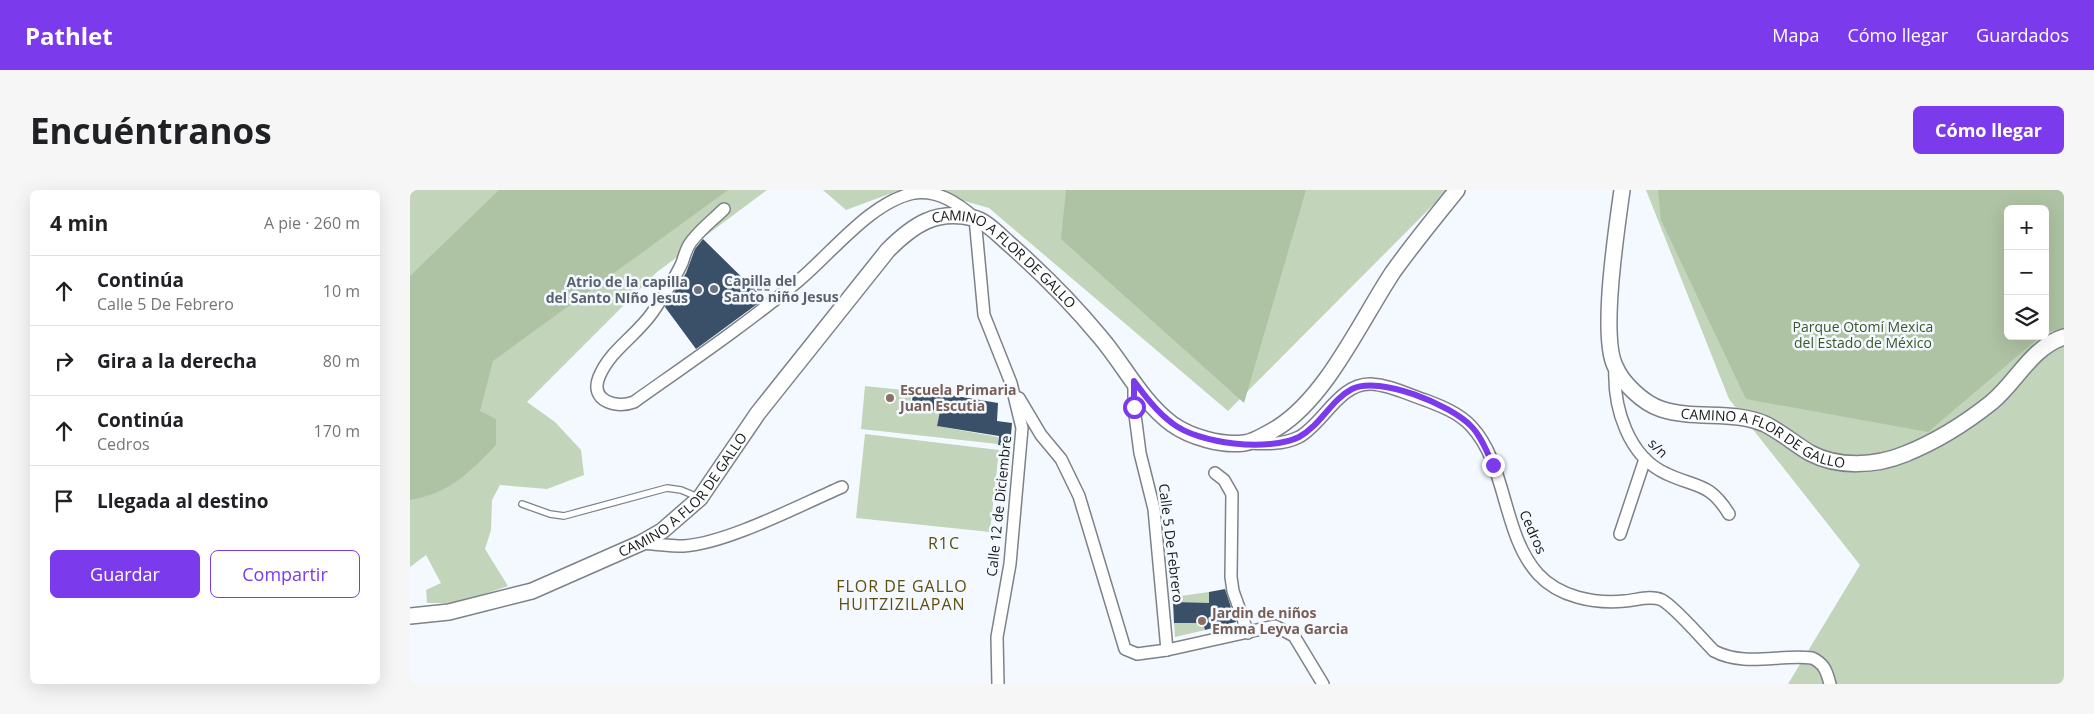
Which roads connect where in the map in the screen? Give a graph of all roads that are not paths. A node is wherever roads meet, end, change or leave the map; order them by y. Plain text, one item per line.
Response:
1 (1457, 190) edge
2 (1622, 190) edge
3 (724, 209) dead end
4 (975, 218) junction
5 (2064, 337) edge
6 (1615, 367) junction
7 (1134, 381) junction
8 (1011, 384) junction
9 (1246, 443) junction
10 (1645, 459) junction
11 (1215, 473) dead end
12 (842, 487) dead end
13 (700, 498) junction
14 (522, 504) dead end
15 (1729, 514) dead end
16 (1620, 534) dead end
17 (641, 543) junction
18 (410, 616) edge
19 (1248, 633) junction
20 (1167, 650) junction
21 (998, 684) edge
22 (1323, 684) edge
23 (1830, 684) edge

1 - 9 street
2 - 6 street, CAMINO A FLOR DE GALLO
3 - 4 street
4 - 7 street, CAMINO A FLOR DE GALLO
4 - 8 street, Calle 12 de Diciembre
4 - 13 street, CAMINO A FLOR DE GALLO
5 - 6 street, CAMINO A FLOR DE GALLO
6 - 10 street, s/n
7 - 9 street, CAMINO A FLOR DE GALLO
7 - 20 street, Calle 5 De Febrero
8 - 20 street
8 - 21 street, Calle 12 de Diciembre
9 - 23 street, Cedros
10 - 15 street, s/n
10 - 16 street
11 - 19 street
12 - 17 street
13 - 14 lane
13 - 17 street, CAMINO A FLOR DE GALLO
17 - 18 street, CAMINO A FLOR DE GALLO
19 - 20 street
19 - 22 street

